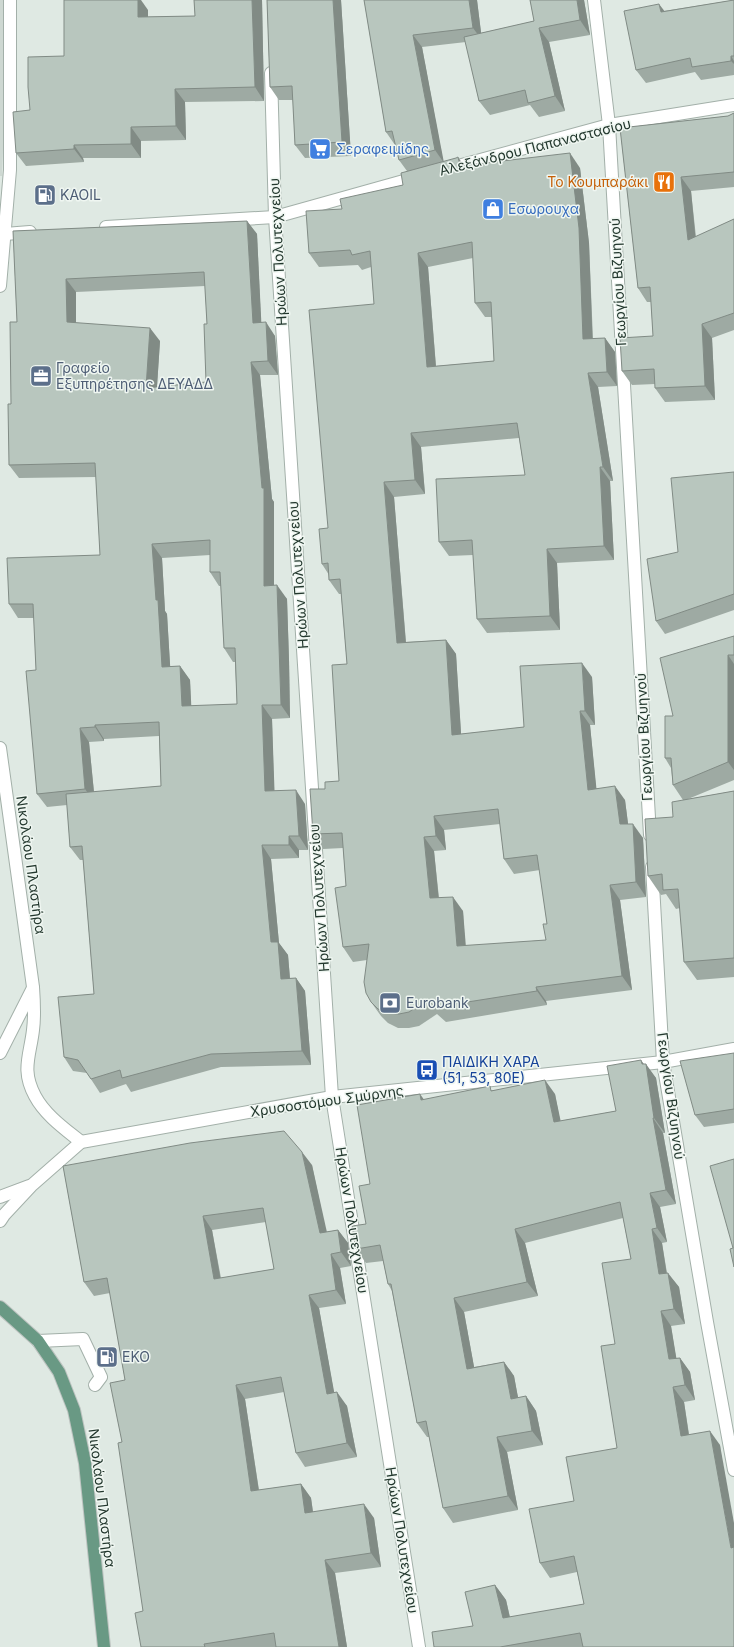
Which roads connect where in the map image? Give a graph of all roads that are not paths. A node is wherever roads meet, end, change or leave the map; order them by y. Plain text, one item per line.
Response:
1 (10, 0) edge
2 (594, 0) edge
3 (270, 62) edge
4 (734, 106) edge
5 (609, 125) junction
6 (275, 217) junction
7 (92, 228) edge
8 (45, 231) edge
9 (5, 234) junction
10 (0, 286) edge
11 (0, 748) edge
12 (33, 987) junction
13 (734, 1050) edge
14 (0, 1053) edge
15 (664, 1062) junction
16 (332, 1097) junction
17 (80, 1142) junction
18 (32, 1185) junction
19 (0, 1197) edge
20 (0, 1221) edge
21 (0, 1307) edge
22 (38, 1341) junction
23 (95, 1386) dead end
24 (734, 1470) edge
25 (104, 1647) edge
26 (419, 1647) edge

1 - 9 street
2 - 5 street, Γεωργίου Βιζυηνού
3 - 6 street, Ηρώων Πολυτεχνείου
4 - 5 street, Αλεξάνδρου Παπαναστασίου
5 - 6 street, Αλεξάνδρου Παπαναστασίου
5 - 15 street, Γεωργίου Βιζυηνού
6 - 7 street, Αλεξάνδρου Παπαναστασίου
6 - 16 street, Ηρώων Πολυτεχνείου
8 - 9 street
9 - 10 street
11 - 12 street, Νικολάου Πλαστήρα
12 - 14 street
12 - 17 street, Νικολάου Πλαστήρα
13 - 15 street, Χρυσοστόμου Σμύρνης
15 - 16 street, Χρυσοστόμου Σμύρνης
15 - 24 street, Γεωργίου Βιζυηνού
16 - 17 street, Χρυσοστόμου Σμύρνης
16 - 26 street, Ηρώων Πολυτεχνείου
17 - 18 street
18 - 19 street
18 - 20 street
21 - 22 main road, Νικολάου Πλαστήρα
22 - 23 street
22 - 25 main road, Νικολάου Πλαστήρα

